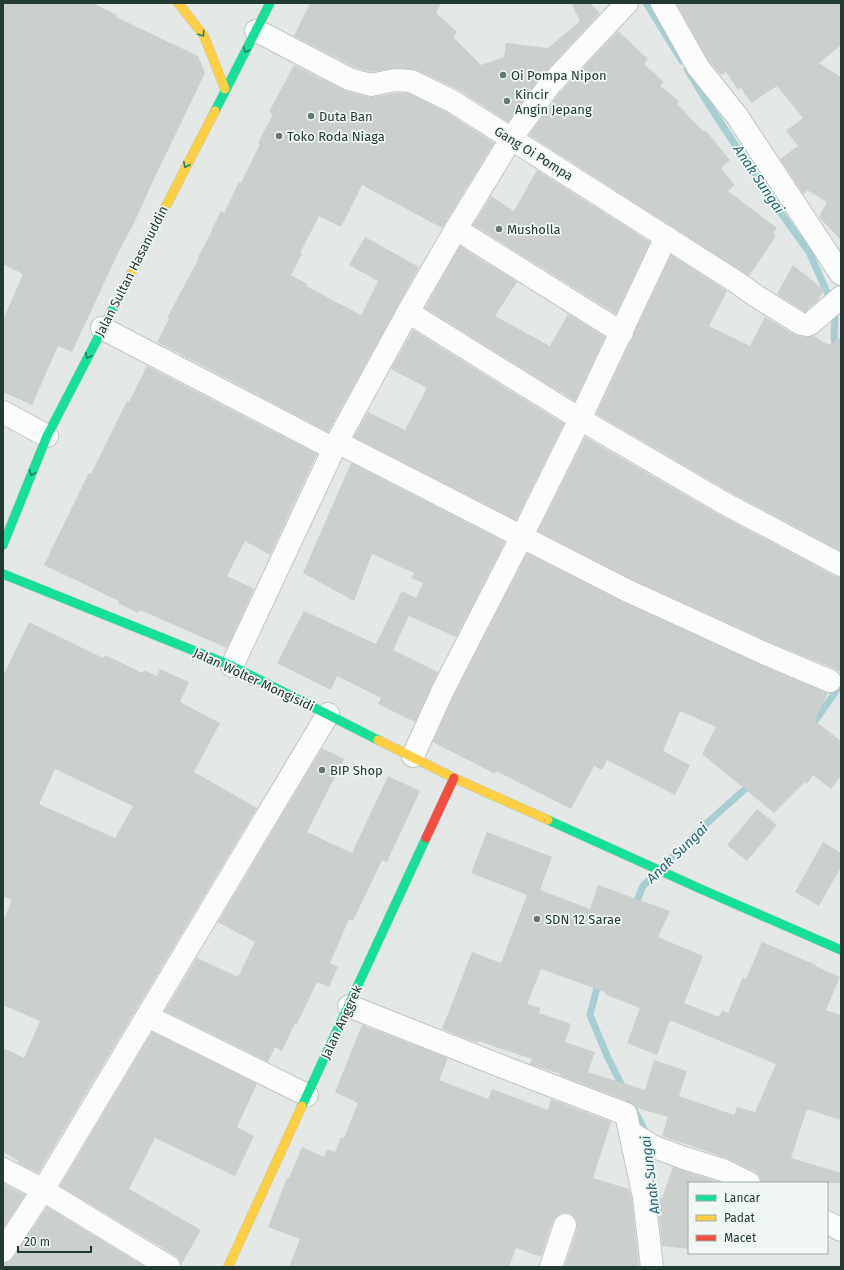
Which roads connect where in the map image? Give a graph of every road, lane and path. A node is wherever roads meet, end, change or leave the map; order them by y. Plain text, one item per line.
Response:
1 (178, 3) edge
2 (270, 3) edge
3 (626, 3) edge
4 (662, 3) edge
5 (256, 31) junction
6 (225, 89) junction
7 (511, 139) junction
8 (456, 229) junction
9 (666, 237) junction
10 (841, 274) edge
11 (836, 302) edge
12 (408, 312) junction
13 (102, 328) junction
14 (622, 332) junction
15 (3, 412) edge
16 (580, 419) junction
17 (47, 436) junction
18 (336, 446) junction
19 (522, 536) junction
20 (3, 545) edge
21 (841, 566) edge
22 (3, 574) edge
23 (232, 666) junction
24 (830, 681) dead end
25 (328, 714) junction
26 (413, 756) junction
27 (454, 778) junction
28 (841, 950) edge
29 (349, 1006) junction
30 (147, 1016) junction
31 (307, 1096) junction
32 (630, 1132) junction
33 (3, 1169) edge
34 (747, 1182) edge
35 (43, 1190) junction
36 (828, 1223) edge
37 (565, 1225) dead end
38 (841, 1230) edge
39 (3, 1252) edge
40 (170, 1267) edge
41 (228, 1267) edge
42 (551, 1267) edge
43 (652, 1267) edge

1 -> 6 main road
2 - 5 main road, Jalan Sultan Hasanuddin
3 - 7 street
4 - 10 street
5 -> 6 main road, Jalan Sultan Hasanuddin
5 - 7 street, Gang Oi Pompa
6 -> 13 main road, Jalan Sultan Hasanuddin
7 - 8 street
7 - 9 street, Gang Oi Pompa
8 - 12 street
8 - 14 street
9 - 11 street, Gang Oi Pompa
9 - 14 street
12 - 16 street
12 - 18 street
13 -> 17 main road, Jalan Sultan Hasanuddin
13 - 18 street
14 - 16 street
15 - 17 street
16 - 19 street
16 - 21 street
17 -> 20 main road, Jalan Sultan Hasanuddin
18 - 19 street
18 - 23 street
19 - 24 street
19 - 26 street
22 - 23 main road, Jalan Wolter Mongisidi
23 - 25 main road, Jalan Wolter Mongisidi
25 - 26 main road, Jalan Wolter Mongisidi
25 - 30 street
26 - 27 main road, Jalan Wolter Mongisidi
27 - 28 main road, Jalan Wolter Mongisidi
27 - 29 main road, Jalan Anggrek
29 - 31 main road, Jalan Anggrek
29 - 32 street
30 - 31 street
30 - 35 street
31 - 41 main road, Jalan Anggrek
32 - 34 street
32 - 43 street
33 - 35 street
35 - 39 street
35 - 40 street
36 - 38 street
37 - 42 street

